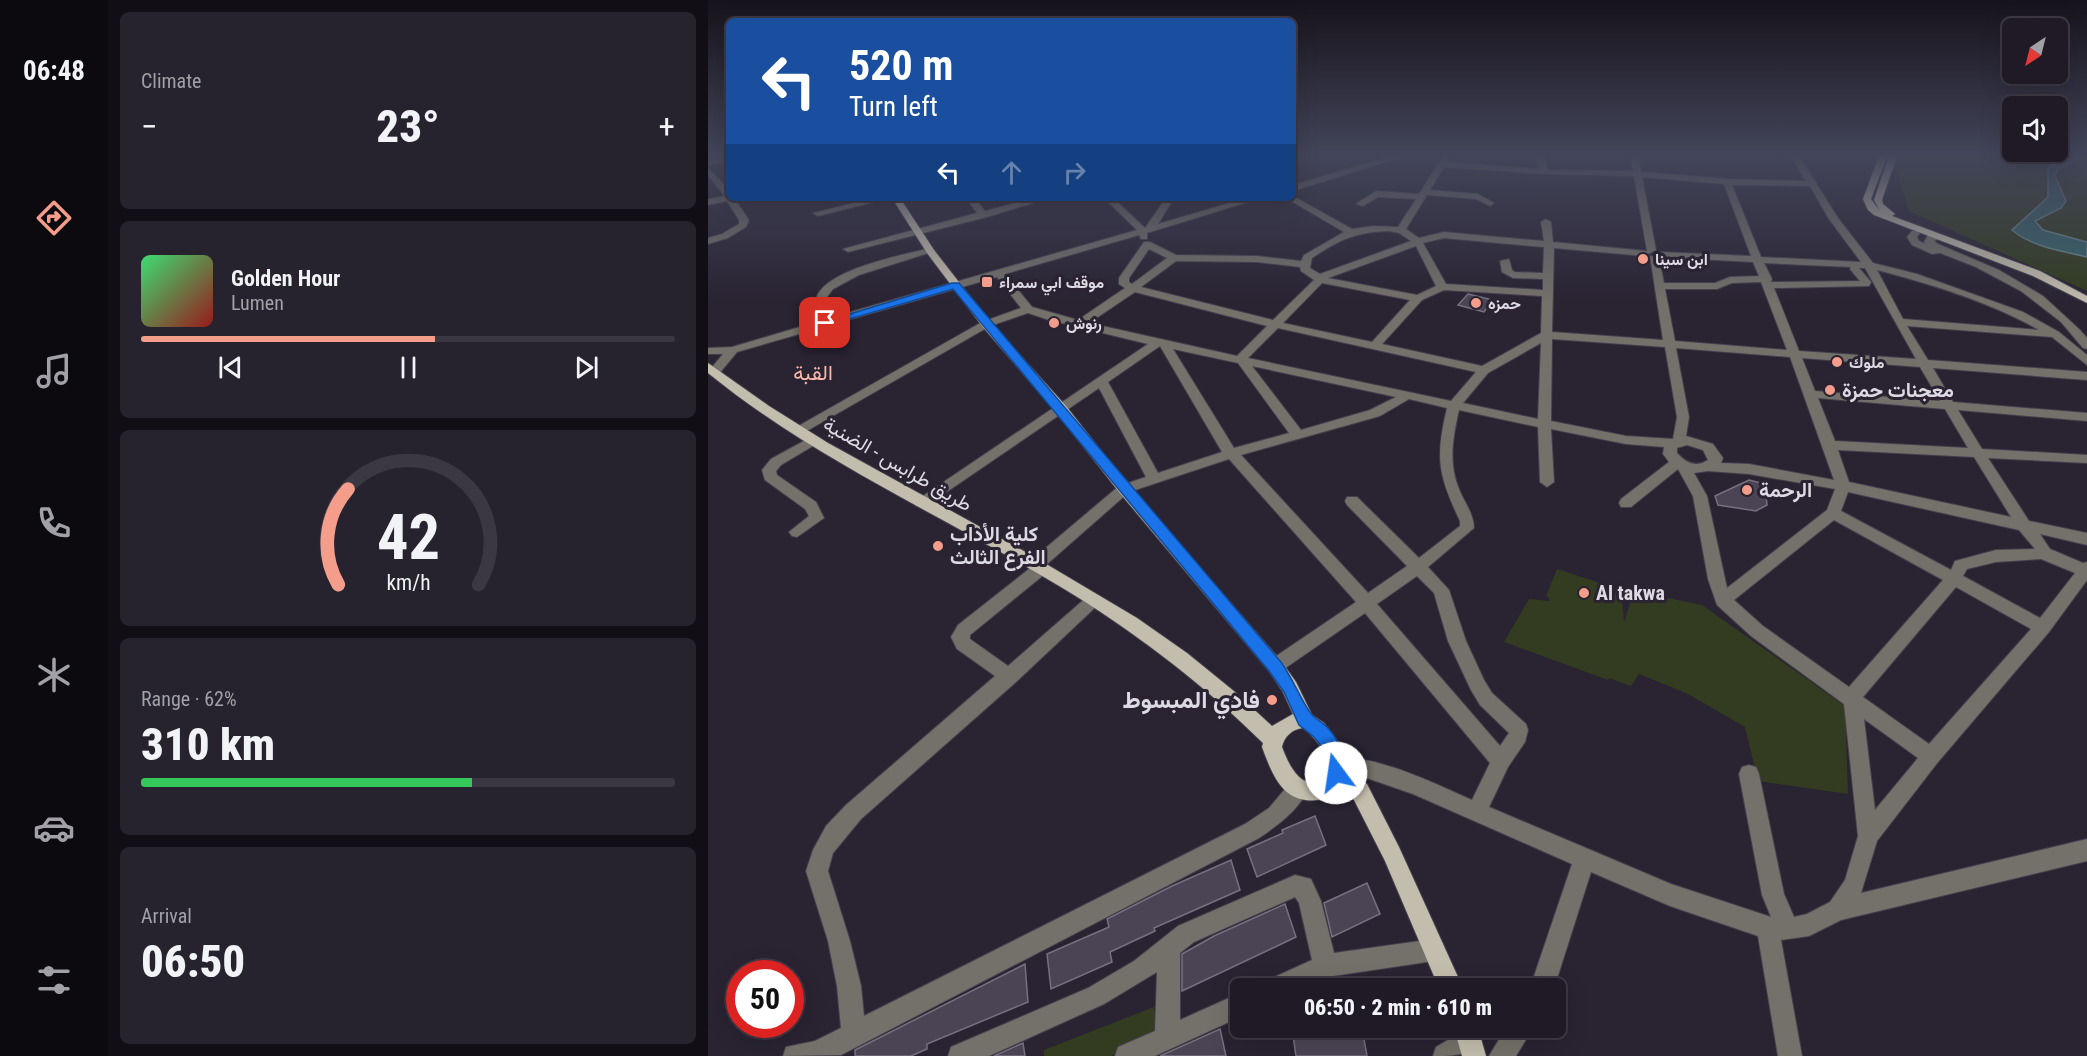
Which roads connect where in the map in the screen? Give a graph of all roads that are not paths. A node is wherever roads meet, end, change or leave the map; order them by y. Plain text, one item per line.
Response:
1 (734, 205) edge
2 (854, 205) edge
3 (900, 205) edge
4 (976, 205) edge
5 (1019, 205) edge
6 (1117, 205) edge
7 (1164, 205) edge
8 (1230, 205) edge
9 (1303, 205) edge
10 (1416, 205) edge
11 (1644, 205) edge
12 (1737, 205) edge
13 (1826, 205) edge
14 (1870, 205) edge
15 (1879, 205) edge
16 (818, 213) dead end
17 (984, 215) junction
18 (1546, 222) dead end
19 (1147, 228) junction
20 (1401, 230) junction
21 (1921, 230) junction
22 (917, 232) junction
23 (1351, 232) junction
24 (1937, 236) junction
25 (708, 241) edge
26 (1419, 241) junction
27 (1147, 244) junction
28 (1549, 245) junction
29 (848, 249) dead end
30 (930, 251) junction
31 (1653, 254) junction
32 (1174, 258) junction
33 (1759, 260) junction
34 (1505, 261) dead end
35 (1304, 264) junction
36 (1978, 265) junction
37 (1869, 266) junction
38 (1855, 269) dead end
39 (998, 272) junction
40 (1547, 276) junction
41 (1321, 280) junction
42 (1768, 282) junction
43 (955, 285) junction
44 (1659, 286) junction
45 (1442, 287) junction
46 (1133, 288) junction
47 (1546, 293) junction
48 (2087, 294) edge
49 (1418, 298) junction
50 (2087, 300) edge
51 (1028, 309) junction
52 (1899, 322) junction
53 (986, 324) junction
54 (1080, 324) junction
55 (1274, 324) junction
56 (804, 329) junction
57 (2055, 334) junction
58 (1546, 335) junction
59 (1161, 343) junction
60 (1375, 345) junction
61 (1670, 345) junction
62 (2087, 346) edge
63 (733, 350) junction
64 (708, 351) edge
65 (1794, 354) junction
66 (1240, 361) junction
67 (2087, 361) edge
68 (1922, 362) junction
69 (1484, 370) junction
70 (712, 374) edge
71 (2087, 376) edge
72 (1102, 382) junction
73 (1810, 394) junction
74 (1408, 395) junction
75 (1454, 405) junction
76 (1949, 406) junction
77 (1061, 409) junction
78 (1683, 417) junction
79 (2087, 417) edge
80 (1544, 424) junction
81 (798, 432) junction
82 (1298, 434) junction
83 (1626, 440) junction
84 (813, 441) junction
85 (1676, 442) junction
86 (1830, 445) junction
87 (1711, 449) junction
88 (1230, 453) junction
89 (1977, 453) junction
90 (2087, 459) edge
91 (1678, 462) junction
92 (1707, 468) junction
93 (1763, 472) junction
94 (1154, 478) junction
95 (1547, 482) dead end
96 (1843, 486) junction
97 (1124, 489) junction
98 (1700, 496) junction
99 (1352, 501) dead end
100 (921, 502) junction
101 (1626, 503) dead end
102 (1833, 513) junction
103 (2024, 525) junction
104 (796, 532) dead end
105 (2087, 539) edge
106 (2042, 552) junction
107 (1037, 567) junction
108 (1418, 567) junction
109 (2086, 569) edge
110 (1953, 580) junction
111 (1723, 600) junction
112 (1094, 601) junction
113 (1366, 603) junction
114 (2043, 627) junction
115 (1275, 666) junction
116 (1010, 677) junction
117 (1852, 700) junction
118 (1305, 720) junction
119 (1273, 740) junction
120 (1931, 756) junction
121 (1501, 761) junction
122 (1337, 770) junction
123 (1749, 774) dead end
124 (1298, 789) junction
125 (1477, 812) junction
126 (1868, 836) junction
127 (2087, 850) edge
128 (1585, 858) junction
129 (1838, 910) junction
130 (1778, 928) junction
131 (1168, 948) junction
132 (1434, 950) junction
133 (1325, 966) junction
134 (1298, 978) edge
135 (1447, 978) edge
136 (1545, 978) edge
137 (1230, 1010) edge
138 (854, 1034) junction
139 (1167, 1038) junction
140 (1514, 1038) edge
141 (1470, 1041) edge
142 (795, 1056) edge
143 (960, 1056) edge
144 (1127, 1056) edge
145 (1445, 1056) edge
146 (1501, 1056) edge
147 (1790, 1056) edge

1 - 25 street
2 - 16 street
3 - 22 main road
4 - 17 street
5 - 17 street
6 - 19 street
7 - 19 street
8 - 19 street
9 - 23 street
10 - 20 street
11 - 31 street
12 - 33 street
13 - 37 street
14 - 24 main road
15 - 21 main road
17 - 22 street
18 - 28 street
19 - 27 street
19 - 39 street
20 - 23 street
20 - 26 street
21 - 36 street
21 - 48 main road
22 - 29 street
22 - 30 main road
23 - 35 street
24 - 36 street
24 - 50 main road
26 - 28 street
26 - 41 street
26 - 45 street
27 - 32 street
27 - 46 street
28 - 31 street
28 - 40 street
30 - 43 main road
30 - 56 street
31 - 33 street
31 - 44 street
32 - 35 street
32 - 46 street
33 - 37 street
33 - 42 street
34 - 40 street
35 - 41 street
36 - 62 street
37 - 52 street
37 - 57 street
38 - 42 street
39 - 43 street
39 - 51 street
40 - 47 street
41 - 49 street
41 - 55 street
42 - 44 street
42 - 65 street
43 - 53 main road
43 - 56 street
44 - 61 street
45 - 47 street
45 - 49 street
46 - 54 street
46 - 55 street
47 - 58 street
49 - 60 street
51 - 53 street
51 - 54 street
52 - 57 street
52 - 68 street
53 - 77 main road
53 - 81 street
54 - 59 street
55 - 60 street
55 - 66 street
56 - 63 street
57 - 67 street
58 - 61 street
58 - 69 street
58 - 80 street
59 - 66 street
59 - 72 street
59 - 88 street
60 - 69 street
61 - 65 street
61 - 78 street
63 - 64 street
63 - 70 street
65 - 68 street
65 - 73 street
66 - 74 street
66 - 82 street
68 - 71 street
68 - 76 street
69 - 75 street
70 - 81 main road, طريق طرابس - الضنية
72 - 77 street
72 - 94 street
73 - 76 street
73 - 86 street
74 - 75 street
74 - 82 street
75 - 80 street
75 - 108 street
76 - 79 street
76 - 89 street
77 - 97 main road
77 - 100 street
78 - 85 street
78 - 87 street
80 - 83 street
80 - 95 street
81 - 84 main road, طريق طرابس - الضنية
82 - 88 street
83 - 85 street
83 - 91 street
84 - 100 main road, طريق طرابس - الضنية
84 - 104 street
85 - 87 street
85 - 91 street
86 - 89 street
86 - 96 street
87 - 92 street
87 - 93 street
88 - 94 street
88 - 113 street
89 - 90 street
89 - 103 street
91 - 92 street
91 - 98 street
91 - 101 street
92 - 93 street
92 - 98 street
93 - 96 street
94 - 97 street
96 - 102 street
96 - 103 street
97 - 107 street
97 - 115 main road
98 - 111 street
99 - 108 street
100 - 107 main road, طريق طرابس - الضنية
102 - 110 street
102 - 111 street
103 - 105 street
103 - 106 street
106 - 109 street
106 - 110 street
107 - 112 main road, طريق طرابس - الضنية
107 - 116 street
108 - 113 street
108 - 121 street
109 - 114 street
110 - 114 street
110 - 117 street
111 - 117 street
112 - 116 street
112 - 119 main road, طريق طرابس - الضنية
113 - 115 street
113 - 121 street
114 - 120 street
115 - 118 main road
116 - 138 street
117 - 120 street
117 - 126 street
118 - 119 main road
118 - 122 main road
119 - 124 main road
120 - 126 street
121 - 125 street
122 - 124 main road
122 - 125 street
122 - 132 main road
123 - 130 street
124 - 138 street
125 - 128 street
126 - 129 street
127 - 129 street
128 - 130 street
128 - 136 street
129 - 130 street
130 - 147 street
131 - 133 street
131 - 139 street
131 - 143 street
132 - 133 street
132 - 135 main road
133 - 134 street
137 - 139 street
138 - 142 street
139 - 144 street
140 - 146 street
141 - 145 street

